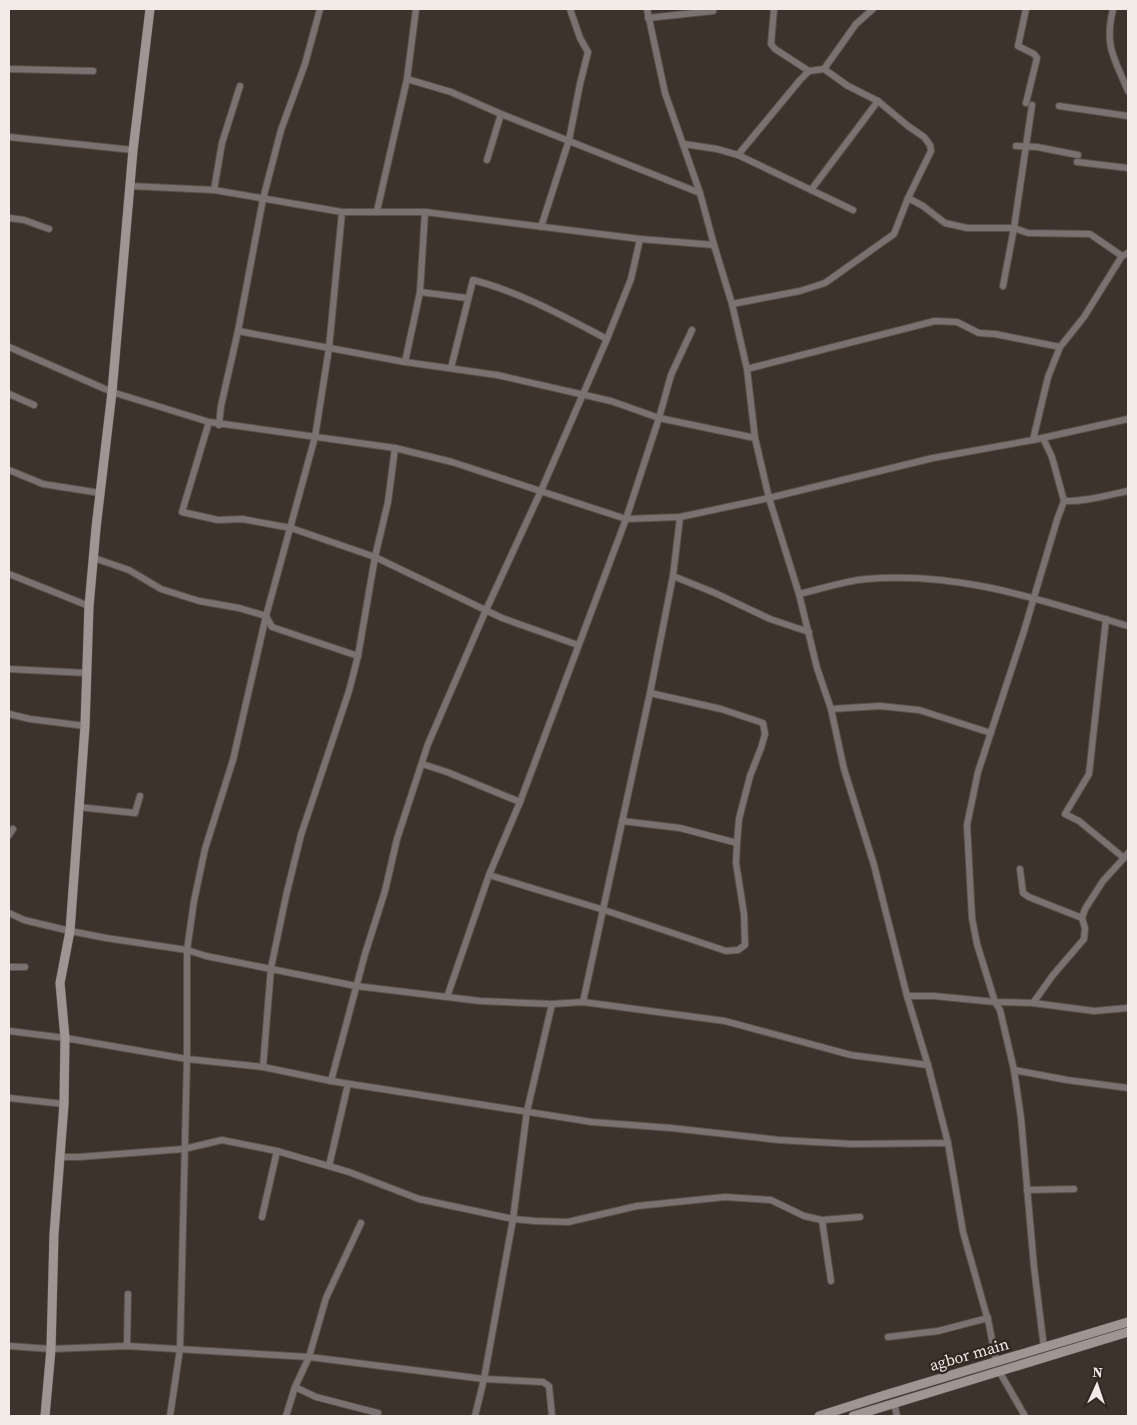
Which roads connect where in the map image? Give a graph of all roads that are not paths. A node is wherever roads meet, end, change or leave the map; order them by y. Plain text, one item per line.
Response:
1 (150, 9) edge
2 (320, 9) edge
3 (416, 9) edge
4 (570, 9) edge
5 (647, 9) edge
6 (774, 9) edge
7 (873, 9) edge
8 (1026, 9) edge
9 (1113, 9) edge
10 (713, 11) dead end
11 (648, 18) junction
12 (9, 69) edge
13 (824, 69) junction
14 (93, 70) dead end
15 (809, 71) junction
16 (407, 79) junction
17 (240, 86) dead end
18 (1128, 91) edge
19 (878, 101) junction
20 (1058, 106) dead end
21 (501, 114) junction
22 (1128, 116) edge
23 (9, 137) edge
24 (569, 140) junction
25 (684, 144) junction
26 (1016, 146) dead end
27 (1026, 146) junction
28 (134, 150) junction
29 (738, 155) junction
30 (487, 160) dead end
31 (1128, 168) edge
32 (130, 186) junction
33 (214, 190) junction
34 (811, 190) junction
35 (700, 194) junction
36 (908, 198) junction
37 (263, 199) junction
38 (853, 210) dead end
39 (377, 211) junction
40 (342, 212) junction
41 (425, 212) junction
42 (9, 218) edge
43 (541, 227) junction
44 (1014, 228) junction
45 (49, 229) dead end
46 (640, 239) junction
47 (714, 245) junction
48 (1125, 254) edge
49 (1003, 286) dead end
50 (420, 292) junction
51 (467, 298) junction
52 (732, 304) junction
53 (692, 330) dead end
54 (238, 331) junction
55 (607, 339) junction
56 (9, 347) edge
57 (329, 348) junction
58 (1060, 348) junction
59 (405, 362) junction
60 (451, 368) junction
61 (747, 369) junction
62 (112, 392) junction
63 (9, 394) edge
64 (582, 395) junction
65 (34, 404) dead end
66 (659, 418) junction
67 (1128, 419) edge
68 (209, 422) junction
69 (219, 425) junction
70 (315, 437) junction
71 (755, 438) junction
72 (1043, 438) junction
73 (1033, 440) junction
74 (396, 448) junction
75 (9, 470) edge
76 (1128, 491) edge
77 (540, 493) junction
78 (100, 494) junction
79 (769, 498) junction
80 (1064, 501) junction
81 (680, 517) junction
82 (626, 519) junction
83 (291, 528) junction
84 (375, 557) junction
85 (94, 558) junction
86 (9, 574) edge
87 (673, 576) junction
88 (799, 594) junction
89 (1033, 597) junction
90 (90, 606) junction
91 (486, 610) junction
92 (266, 616) junction
93 (1106, 619) junction
94 (1128, 626) edge
95 (809, 632) junction
96 (578, 645) junction
97 (358, 656) junction
98 (9, 669) edge
99 (86, 673) junction
100 (650, 693) junction
101 (831, 709) junction
102 (9, 714) edge
103 (85, 726) junction
104 (992, 733) junction
105 (422, 764) junction
106 (140, 796) dead end
107 (520, 802) junction
108 (78, 807) junction
109 (622, 821) junction
110 (14, 829) dead end
111 (9, 836) edge
112 (736, 843) junction
113 (1126, 856) edge
114 (1020, 868) dead end
115 (489, 875) junction
116 (604, 910) junction
117 (9, 912) edge
118 (1082, 918) junction
119 (70, 931) junction
120 (187, 950) junction
121 (25, 966) dead end
122 (9, 967) edge
123 (272, 968) junction
124 (356, 986) junction
125 (907, 996) junction
126 (447, 997) junction
127 (583, 1002) junction
128 (995, 1002) junction
129 (1033, 1002) junction
130 (552, 1004) junction
131 (1128, 1008) edge
132 (9, 1031) edge
133 (65, 1038) junction
134 (187, 1059) junction
135 (928, 1065) junction
136 (263, 1067) junction
137 (1014, 1070) junction
138 (331, 1081) junction
139 (348, 1084) junction
140 (1128, 1088) edge
141 (9, 1098) edge
142 (64, 1104) junction
143 (527, 1111) junction
144 (948, 1143) junction
145 (184, 1149) junction
146 (277, 1151) junction
147 (59, 1157) junction
148 (329, 1166) junction
149 (1074, 1189) dead end
150 (1026, 1190) junction
151 (262, 1217) dead end
152 (860, 1217) dead end
153 (513, 1219) junction
154 (822, 1220) junction
155 (361, 1223) dead end
156 (831, 1281) dead end
157 (128, 1294) dead end
158 (988, 1318) junction
159 (1128, 1322) edge
160 (1128, 1332) edge
161 (888, 1337) dead end
162 (1086, 1340) junction
163 (9, 1346) edge
164 (127, 1346) junction
165 (51, 1348) junction
166 (1044, 1348) junction
167 (180, 1349) junction
168 (309, 1357) junction
169 (998, 1367) junction
170 (484, 1379) junction
171 (296, 1388) junction
172 (894, 1403) junction
173 (378, 1414) dead end
174 (44, 1416) edge
175 (170, 1416) edge
176 (286, 1416) edge
177 (475, 1416) edge
178 (552, 1416) edge
179 (819, 1416) edge
180 (853, 1416) edge
181 (897, 1416) edge
182 (1025, 1416) edge

1 - 28 street
2 - 37 street
3 - 16 street
4 - 24 street
5 - 11 street
6 - 15 street
7 - 13 street
8 - 27 street
9 - 18 street
10 - 11 street
11 - 25 street
12 - 14 street
13 - 15 street
13 - 19 street
15 - 29 street
16 - 21 street
16 - 39 street
17 - 33 street
19 - 34 street
19 - 36 street
20 - 22 street
21 - 24 street
21 - 30 street
23 - 28 street
24 - 35 street
24 - 43 street
25 - 29 street
25 - 35 street
26 - 27 street
27 - 31 street
27 - 44 street
28 - 32 street
29 - 34 street
32 - 33 street
32 - 62 street
33 - 37 street
34 - 38 street
35 - 47 street
36 - 44 street
36 - 52 street
37 - 40 street
37 - 54 street
39 - 40 street
39 - 41 street
40 - 57 street
41 - 43 street
41 - 50 street
42 - 45 street
43 - 46 street
44 - 48 street
44 - 49 street
46 - 47 street
46 - 55 street
47 - 52 street
48 - 58 street
50 - 51 street
50 - 59 street
51 - 55 street
51 - 60 street
52 - 61 street
53 - 66 street
54 - 57 street
54 - 69 street
55 - 64 street
56 - 62 street
57 - 59 street
57 - 70 street
58 - 61 street
58 - 73 street
59 - 60 street
60 - 64 street
61 - 71 street
62 - 68 street
62 - 78 street
63 - 65 street
64 - 66 street
64 - 77 street
66 - 71 street
66 - 82 street
67 - 72 street
68 - 69 street
68 - 83 street
69 - 70 street
70 - 74 street
70 - 83 street
71 - 79 street
72 - 73 street
72 - 80 street
73 - 79 street
74 - 77 street
74 - 84 street
75 - 78 street
76 - 80 street
77 - 82 street
77 - 91 street
78 - 85 street
79 - 81 street
79 - 88 street
80 - 89 street
81 - 82 street
81 - 87 street
82 - 96 street
83 - 84 street
83 - 92 street
84 - 91 street
84 - 97 street
85 - 90 street
85 - 92 street
86 - 90 street
87 - 95 street
87 - 100 street
88 - 89 street
88 - 95 street
89 - 93 street
89 - 104 street
90 - 99 street
91 - 96 street
91 - 105 street
92 - 97 street
92 - 120 street
93 - 94 street
93 - 113 street
95 - 101 street
96 - 107 street
97 - 123 street
98 - 99 street
99 - 103 street
100 - 109 street
100 - 112 street
101 - 104 street
101 - 125 street
102 - 103 street
103 - 108 street
104 - 128 street
105 - 107 street
105 - 124 street
106 - 108 street
107 - 115 street
108 - 119 street
109 - 112 street
109 - 116 street
110 - 111 street
112 - 116 street
113 - 118 street
114 - 118 street
115 - 116 street
115 - 126 street
116 - 127 street
117 - 119 street
118 - 129 street
119 - 120 street
119 - 133 street
120 - 123 street
120 - 134 street
121 - 122 street
123 - 124 street
123 - 136 street
124 - 126 street
124 - 138 street
125 - 128 street
125 - 135 street
126 - 130 street
127 - 130 street
127 - 135 street
128 - 129 street
128 - 137 street
129 - 131 street
130 - 143 street
132 - 133 street
133 - 134 street
133 - 142 street
134 - 136 street
134 - 145 street
135 - 144 street
136 - 138 street
137 - 140 street
137 - 150 street
138 - 139 street
139 - 143 street
139 - 148 street
141 - 142 street
142 - 147 street
143 - 144 street
143 - 153 street
144 - 158 street
145 - 146 street
145 - 147 street
145 - 167 street
146 - 148 street
146 - 151 street
147 - 165 street
148 - 153 street
149 - 150 street
150 - 166 street
152 - 154 street
153 - 154 street
153 - 170 street
154 - 156 street
155 - 168 street
157 - 164 street
158 - 161 street
158 - 169 street
159 - 162 street, agbor main
160 - 162 street, agbor main
162 - 166 street, agbor main
162 - 169 street, agbor main
163 - 165 street
164 - 165 street
164 - 167 street
165 - 174 street
166 - 169 street, agbor main
167 - 168 street
167 - 175 street
168 - 170 street
168 - 171 street
169 - 172 street, agbor main
169 - 179 street, agbor main
169 - 182 street
170 - 177 street
170 - 178 street
171 - 173 street
171 - 176 street
172 - 180 street, agbor main
172 - 181 street

